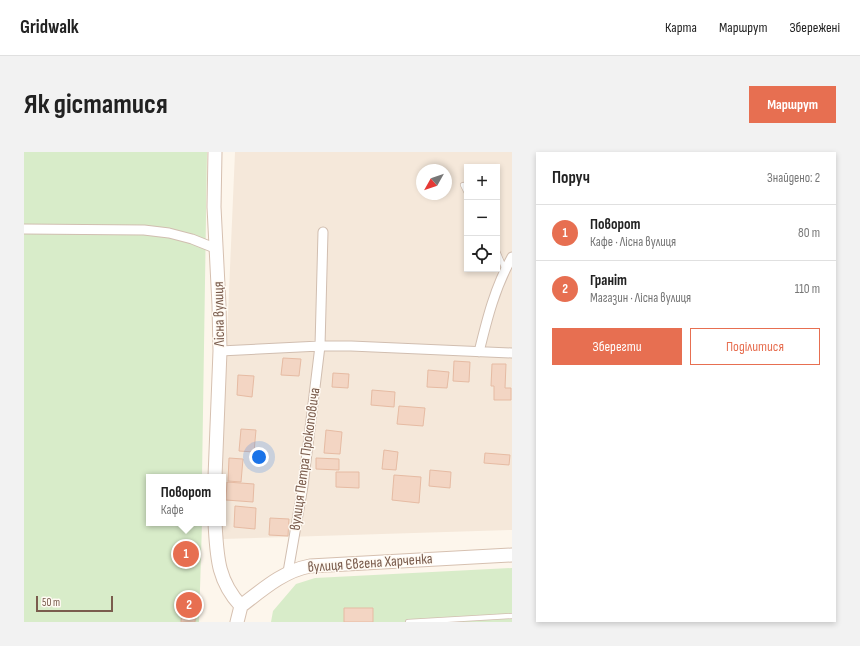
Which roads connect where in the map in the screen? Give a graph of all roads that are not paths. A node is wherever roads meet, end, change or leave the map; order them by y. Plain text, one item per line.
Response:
1 (215, 152) edge
2 (24, 229) edge
3 (323, 232) dead end
4 (217, 249) junction
5 (512, 257) edge
6 (500, 258) edge
7 (505, 270) junction
8 (320, 346) junction
9 (220, 351) junction
10 (479, 352) junction
11 (512, 353) edge
12 (215, 474) edge
13 (215, 526) edge
14 (512, 555) edge
15 (288, 572) junction
16 (241, 606) junction
17 (512, 616) edge
18 (237, 622) edge
19 (408, 622) edge

1 - 4 street, Лісна вулиця
2 - 4 street
3 - 8 street, вулиця Петра Прокоповича
4 - 9 street, Лісна вулиця
5 - 7 street
6 - 7 lane
7 - 10 street
8 - 9 street
8 - 10 street
8 - 15 street, вулиця Петра Прокоповича
9 - 12 street, Лісна вулиця
10 - 11 street
13 - 16 street
14 - 15 street, вулиця Євгена Харченка
15 - 16 street, вулиця Євгена Харченка
16 - 18 street
17 - 19 lane

